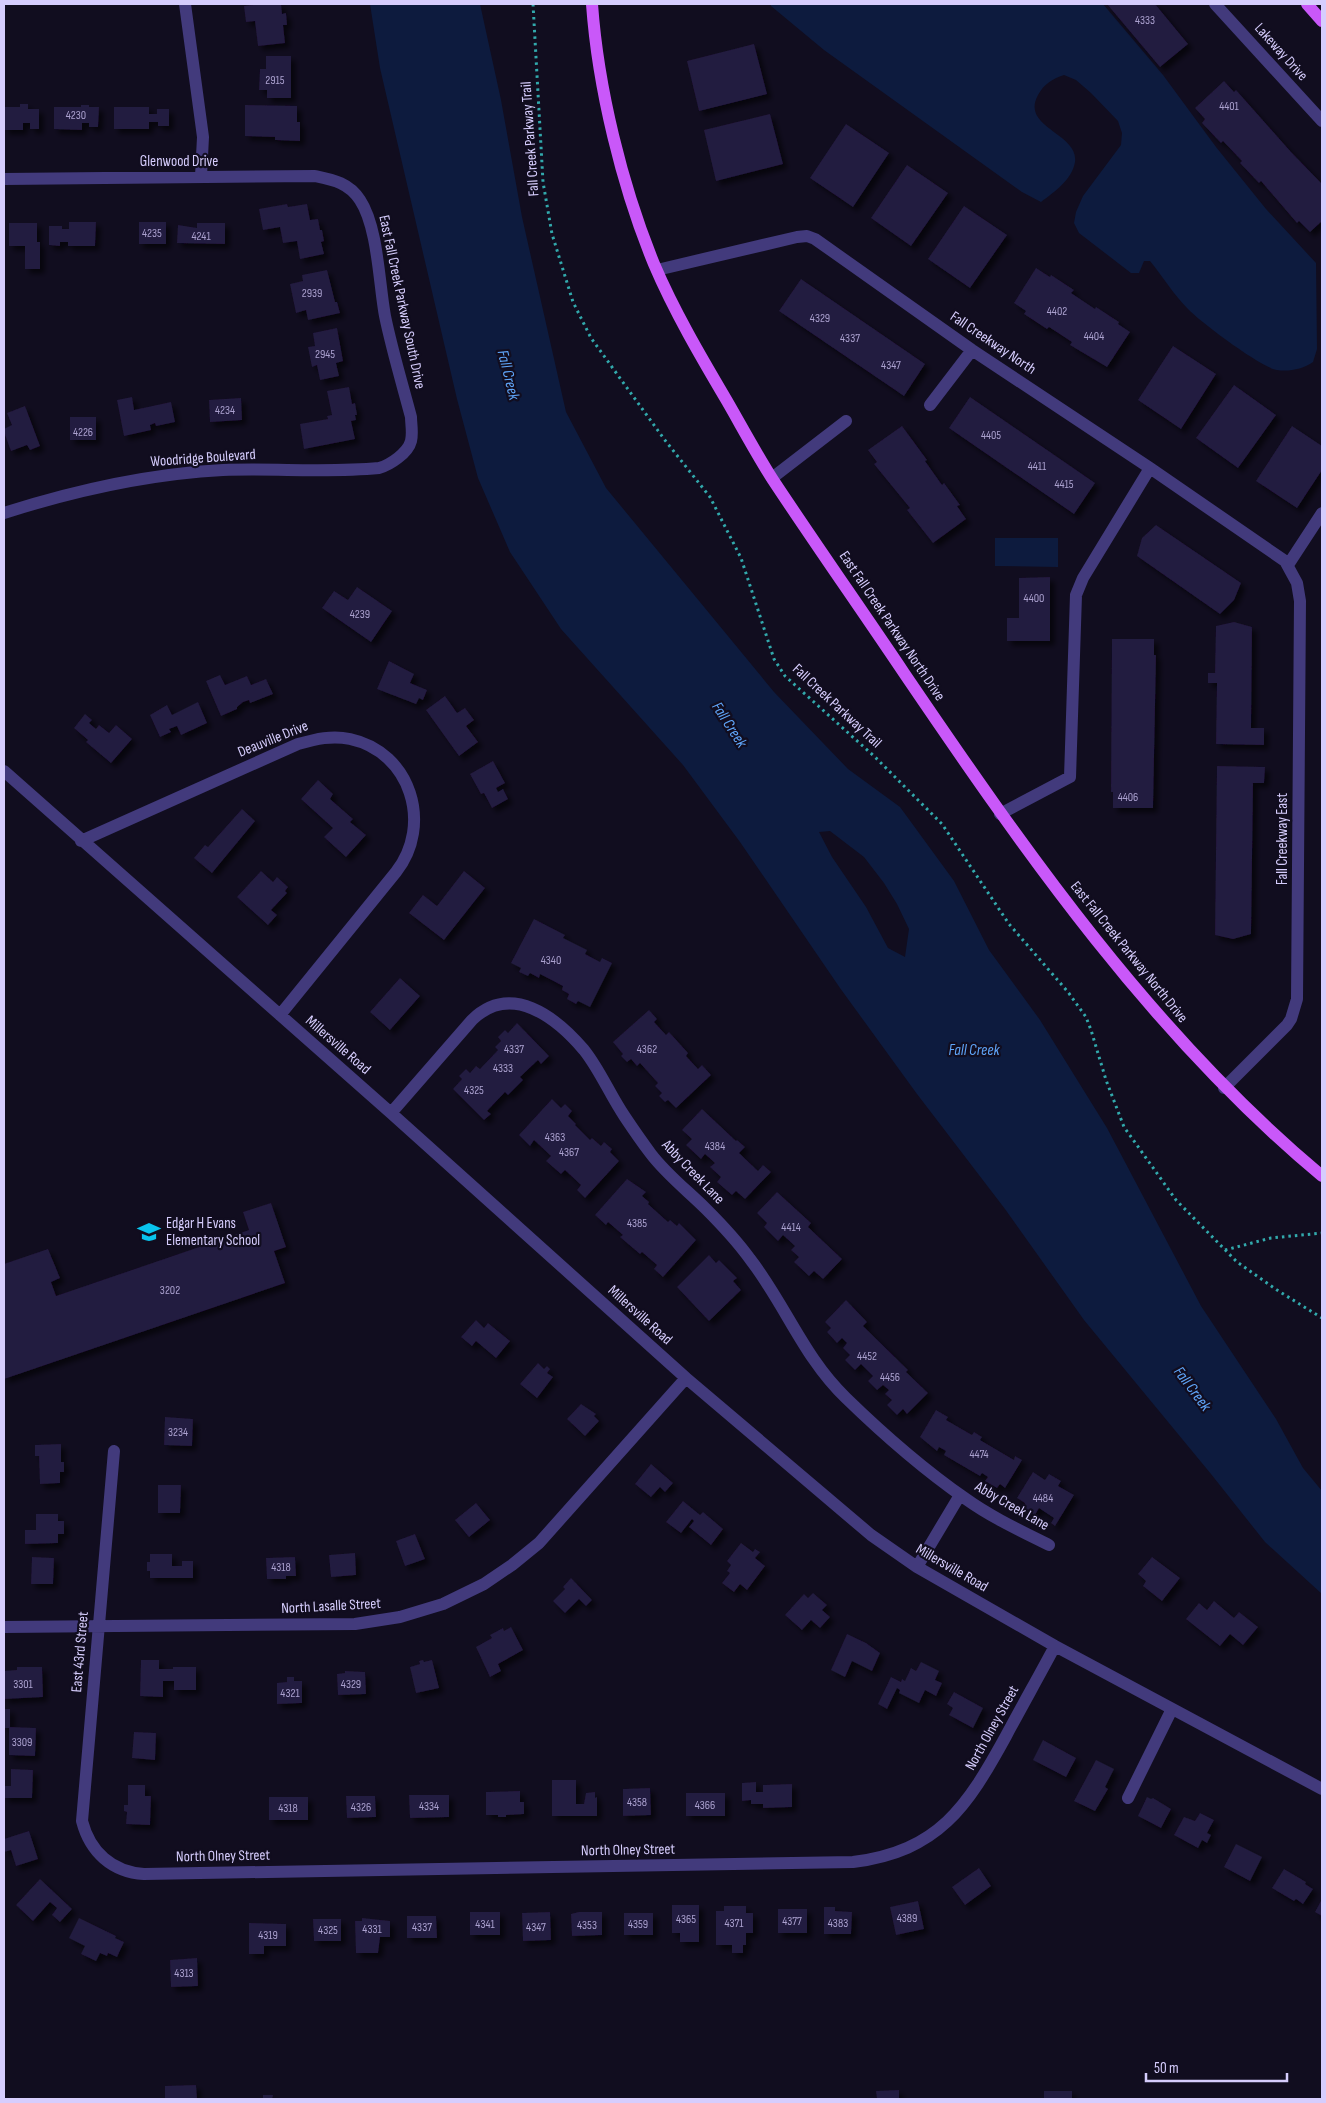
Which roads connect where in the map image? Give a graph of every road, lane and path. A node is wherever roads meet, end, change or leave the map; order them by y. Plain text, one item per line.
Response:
1 (185, 4) edge
2 (533, 4) edge
3 (592, 4) edge
4 (1215, 4) edge
5 (1307, 4) edge
6 (1322, 21) edge
7 (1322, 121) edge
8 (201, 176) junction
9 (4, 179) edge
10 (352, 189) joint
11 (657, 270) junction
12 (972, 350) junction
13 (930, 405) dead end
14 (846, 421) dead end
15 (403, 452) joint
16 (1150, 468) junction
17 (772, 478) junction
18 (4, 513) edge
19 (1322, 513) edge
20 (1288, 565) junction
21 (4, 771) edge
22 (1000, 814) junction
23 (81, 841) junction
24 (280, 1015) junction
25 (1224, 1088) junction
26 (391, 1113) junction
27 (1322, 1176) edge
28 (1322, 1233) edge
29 (1225, 1250) junction
30 (1322, 1318) edge
31 (686, 1378) junction
32 (114, 1451) dead end
33 (960, 1495) junction
34 (1049, 1545) dead end
35 (917, 1567) junction
36 (98, 1626) junction
37 (4, 1627) edge
38 (1055, 1646) junction
39 (1172, 1709) junction
40 (1322, 1789) edge
41 (1128, 1798) dead end
42 (98, 1853) joint

1 - 8 street
2 - 29 path, Fall Creek Parkway Trail
3 - 11 main road, East Fall Creek Parkway North Drive
4 - 7 street, Lakeway Drive
5 - 6 main road
8 - 9 street, Glenwood Drive
8 - 10 street, Glenwood Drive
10 - 15 street, East Fall Creek Parkway South Drive
11 - 12 street, Fall Creekway North
11 - 17 main road, East Fall Creek Parkway North Drive
12 - 13 street
12 - 16 street, Fall Creekway North
14 - 17 street
15 - 18 street, Woodridge Boulevard
16 - 20 street, Fall Creekway North
16 - 22 street
17 - 22 main road, East Fall Creek Parkway North Drive
19 - 20 street
20 - 25 street, Fall Creekway East
21 - 23 street, Millersville Road
22 - 25 main road, East Fall Creek Parkway North Drive
23 - 24 street, Millersville Road
23 - 24 street, Deauville Drive
24 - 26 street, Millersville Road
25 - 27 main road, East Fall Creek Parkway North Drive
26 - 31 street, Millersville Road
26 - 33 street, Abby Creek Lane
28 - 29 path
29 - 30 path, Fall Creek Parkway Trail
31 - 35 street, Millersville Road
31 - 36 street, North Lasalle Street
32 - 36 street, East 43rd Street
33 - 34 street, Abby Creek Lane
33 - 35 street, Abby Creek Lane
35 - 38 street, Millersville Road
36 - 37 street, North Lasalle Street
36 - 42 street, East 43rd Street
38 - 39 street, Millersville Road
38 - 42 street, North Olney Street
39 - 40 street, Millersville Road
39 - 41 street

